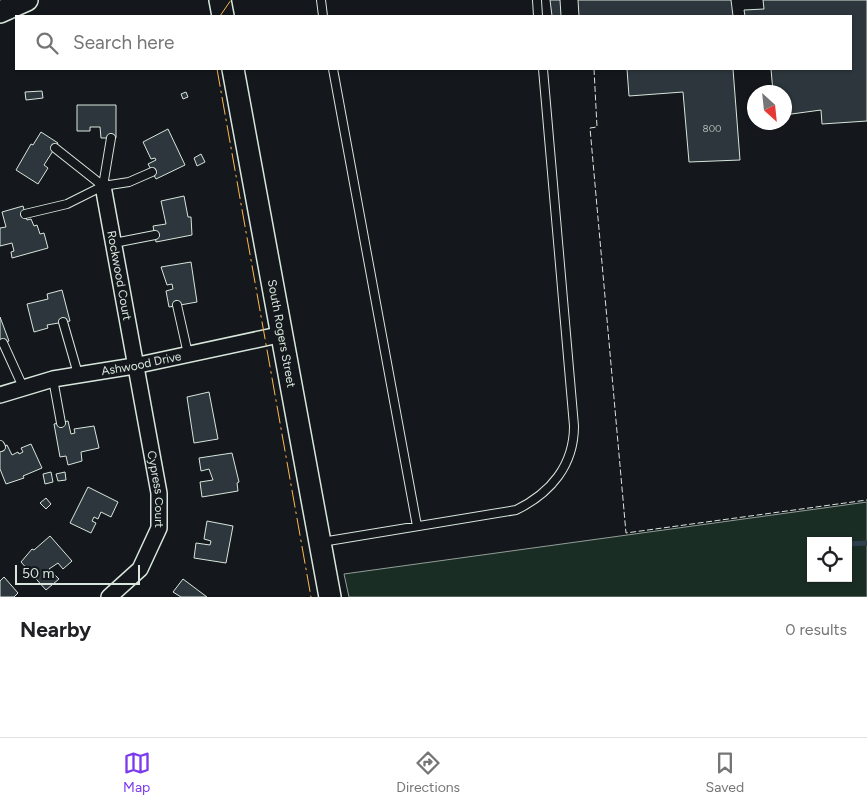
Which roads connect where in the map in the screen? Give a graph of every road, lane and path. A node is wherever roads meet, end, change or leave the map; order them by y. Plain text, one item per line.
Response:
1 (27, 0) edge
2 (220, 0) edge
3 (321, 0) edge
4 (536, 0) edge
5 (0, 12) edge
6 (223, 15) edge
7 (323, 15) edge
8 (538, 15) edge
9 (233, 70) edge
10 (333, 70) edge
11 (542, 70) edge
12 (111, 138) dead end
13 (55, 148) dead end
14 (152, 172) dead end
15 (104, 186) junction
16 (25, 214) dead end
17 (154, 235) dead end
18 (114, 243) junction
19 (177, 306) dead end
20 (63, 322) dead end
21 (283, 334) junction
22 (3, 343) dead end
23 (188, 354) junction
24 (134, 366) junction
25 (78, 374) junction
26 (54, 379) junction
27 (23, 387) junction
28 (0, 395) edge
29 (61, 423) dead end
30 (417, 526) junction
31 (322, 542) junction
32 (109, 597) edge
33 (330, 597) edge

1 - 5 street
2 - 6 street
3 - 7 lane
4 - 8 lane
9 - 21 street, South Rogers Street
10 - 30 lane
11 - 30 lane
12 - 15 lane
13 - 15 lane
14 - 15 lane
15 - 16 lane
15 - 18 street, Rockwood Court
17 - 18 lane
18 - 24 street, Rockwood Court
19 - 23 lane
20 - 25 lane
21 - 23 street, Ashwood Drive
21 - 31 street, South Rogers Street
22 - 27 lane
23 - 24 street, Ashwood Drive
24 - 25 street, Ashwood Drive
24 - 32 street, Cypress Court
25 - 26 street, Ashwood Drive
26 - 27 street, Ashwood Drive
26 - 29 lane
27 - 28 street, Ashwood Drive
30 - 31 lane
31 - 33 street, South Rogers Street

